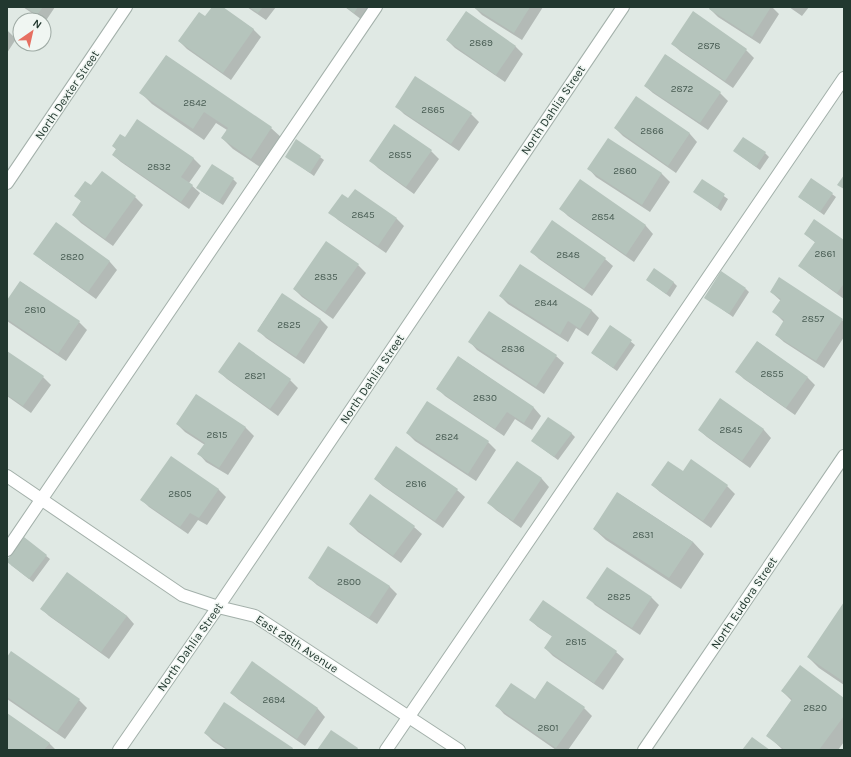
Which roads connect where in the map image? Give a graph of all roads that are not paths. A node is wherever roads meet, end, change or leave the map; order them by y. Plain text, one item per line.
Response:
1 (126, 7) edge
2 (376, 7) edge
3 (623, 7) edge
4 (844, 78) edge
5 (7, 183) edge
6 (844, 456) edge
7 (7, 476) edge
8 (42, 499) junction
9 (7, 550) edge
10 (218, 607) junction
11 (409, 716) junction
12 (119, 750) edge
13 (386, 750) edge
14 (459, 750) edge
15 (644, 750) edge

1 - 5 street, North Dexter Street
2 - 8 street
3 - 10 street, North Dahlia Street
4 - 11 street
6 - 15 street, North Eudora Street
7 - 8 street, East 28th Avenue
8 - 9 street
8 - 10 street, East 28th Avenue
10 - 11 street, East 28th Avenue
10 - 12 street, North Dahlia Street
11 - 13 street
11 - 14 street, East 28th Avenue

